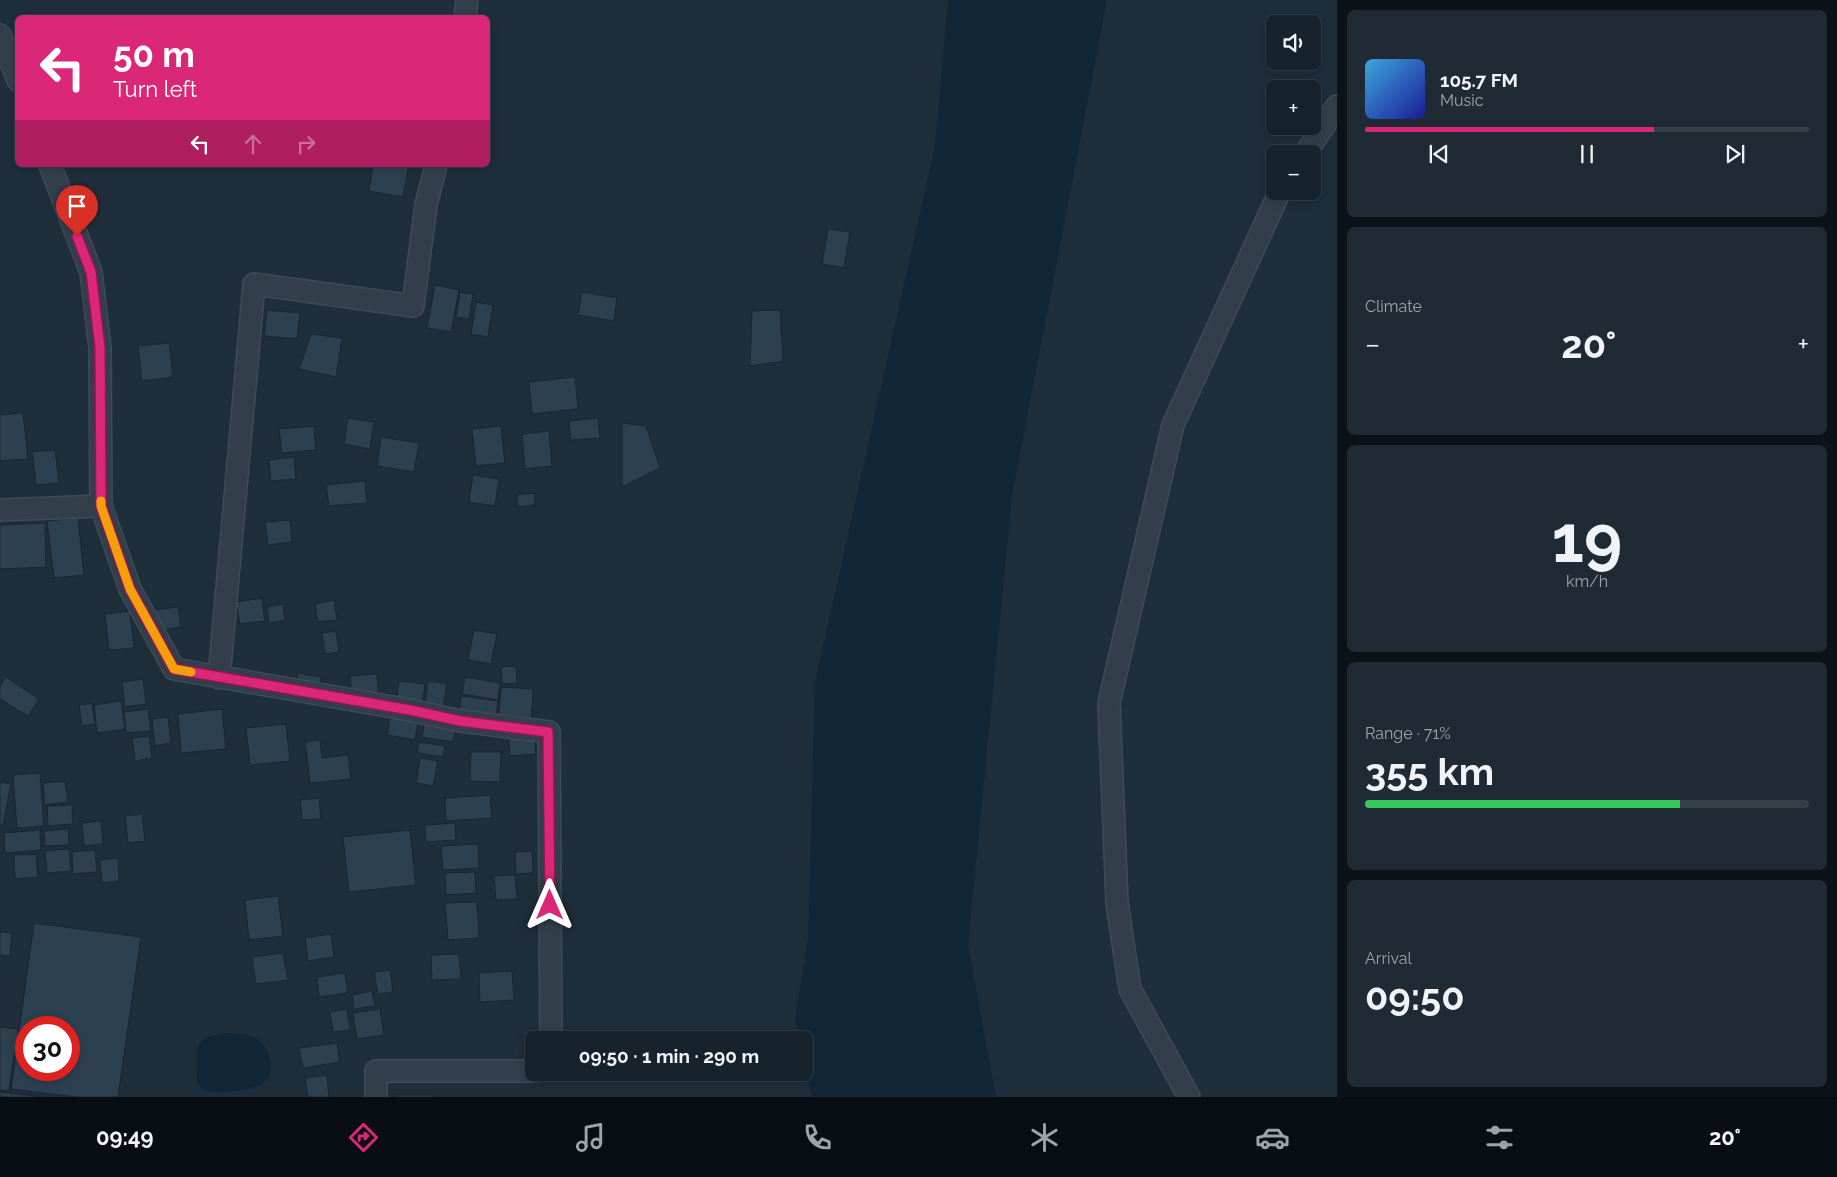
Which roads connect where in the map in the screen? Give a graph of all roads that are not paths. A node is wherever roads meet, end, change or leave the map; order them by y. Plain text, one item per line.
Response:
1 (467, 0) edge
2 (465, 15) edge
3 (0, 35) edge
4 (15, 72) edge
5 (1337, 106) edge
6 (1311, 145) edge
7 (51, 167) edge
8 (436, 167) edge
9 (1276, 200) edge
10 (101, 506) junction
11 (0, 510) edge
12 (219, 678) junction
13 (551, 1031) edge
14 (525, 1071) edge
15 (376, 1097) edge
16 (1189, 1097) edge

1 - 2 street
3 - 4 street
5 - 6 street
7 - 10 street
8 - 12 street
9 - 16 street
10 - 11 street
10 - 12 street
12 - 13 street
14 - 15 street

